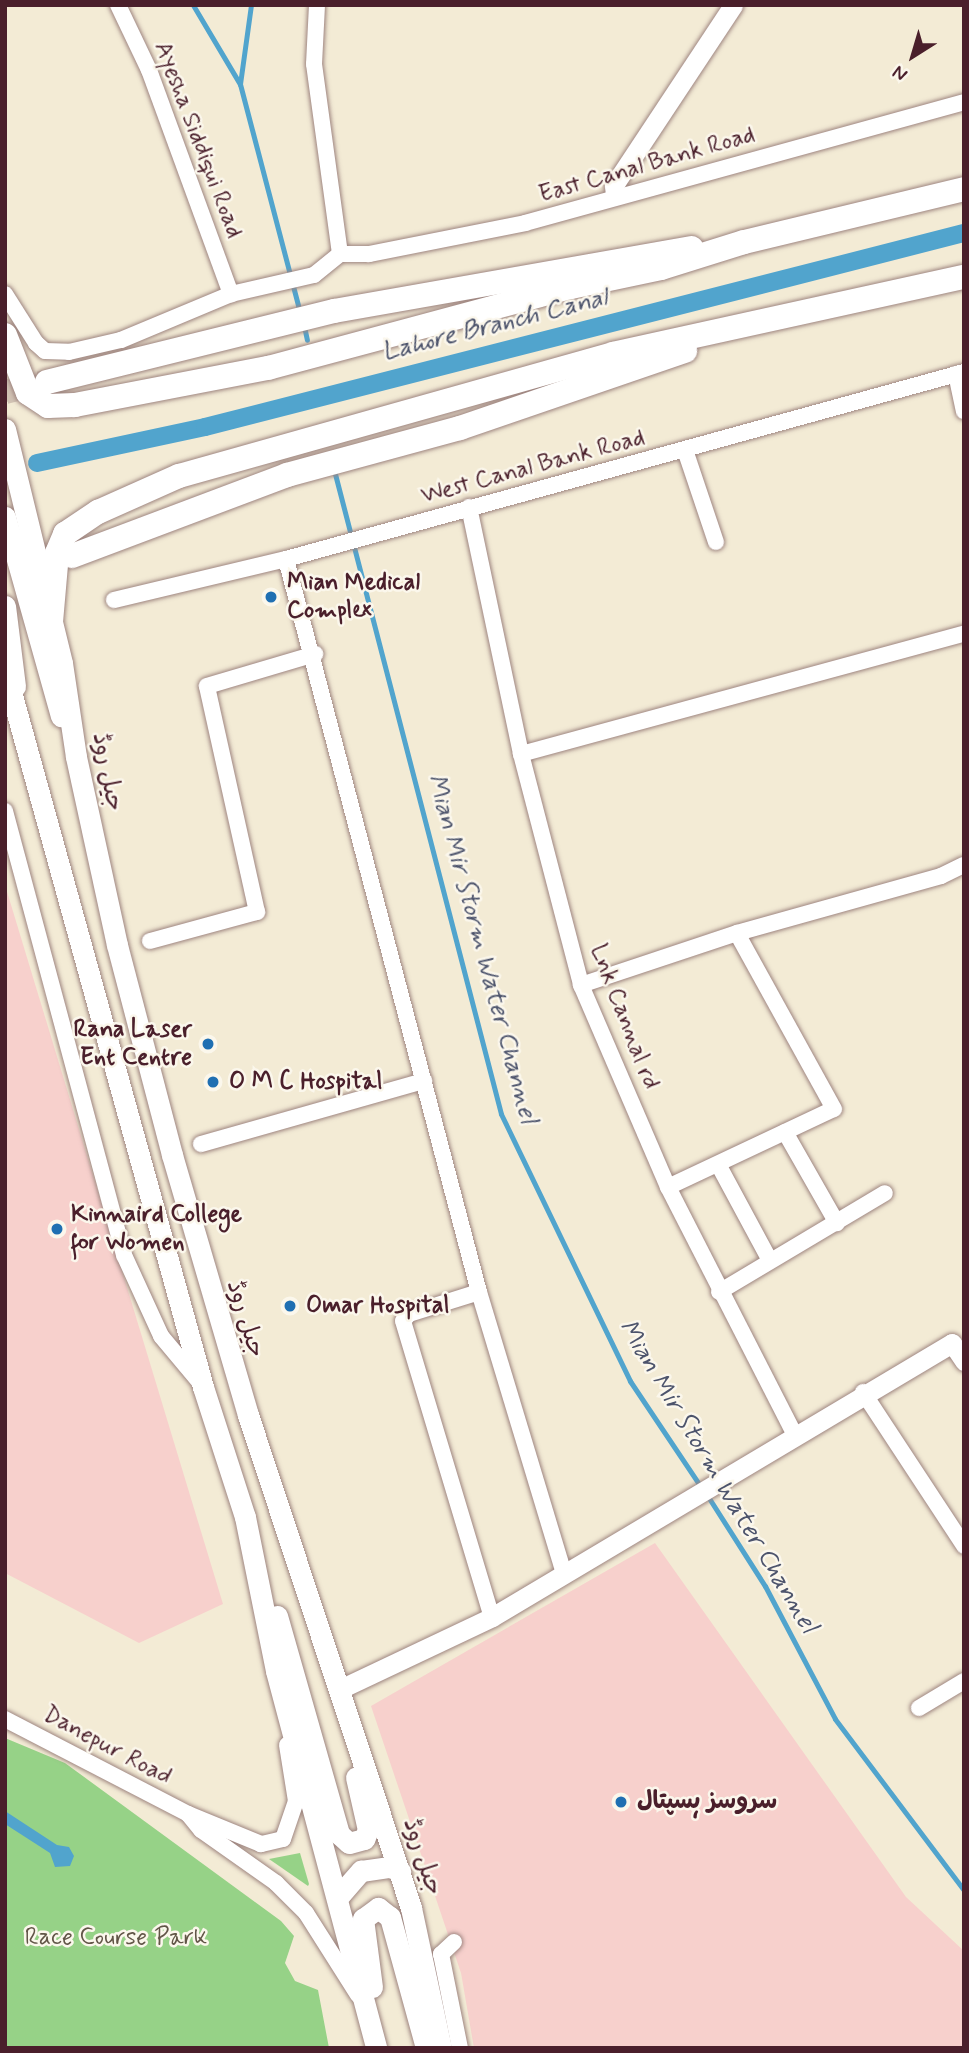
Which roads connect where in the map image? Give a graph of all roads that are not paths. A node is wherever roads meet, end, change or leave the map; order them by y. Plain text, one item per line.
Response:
1 (118, 5) edge
2 (317, 5) edge
3 (733, 5) edge
4 (964, 102) edge
5 (964, 189) edge
6 (615, 195) junction
7 (744, 242) junction
8 (340, 254) junction
9 (964, 277) edge
10 (231, 293) junction
11 (5, 294) edge
12 (751, 326) junction
13 (5, 335) edge
14 (960, 373) edge
15 (47, 382) tunnel mouth
16 (964, 411) edge
17 (5, 429) edge
18 (685, 450) junction
19 (469, 507) junction
20 (5, 517) edge
21 (716, 542) dead end
22 (72, 556) dead end
23 (286, 559) junction
24 (114, 600) dead end
25 (5, 607) edge
26 (51, 622) junction
27 (964, 634) edge
28 (315, 654) junction
29 (5, 670) edge
30 (14, 702) junction
31 (521, 754) junction
32 (76, 757) junction
33 (5, 811) edge
34 (964, 865) edge
35 (737, 933) junction
36 (150, 941) dead end
37 (581, 985) junction
38 (424, 1081) junction
39 (785, 1132) junction
40 (201, 1144) dead end
41 (719, 1166) junction
42 (668, 1187) junction
43 (885, 1193) dead end
44 (837, 1223) junction
45 (769, 1259) junction
46 (479, 1292) junction
47 (719, 1292) junction
48 (958, 1340) edge
49 (964, 1361) edge
50 (203, 1387) junction
51 (863, 1392) junction
52 (794, 1433) junction
53 (246, 1517) junction
54 (964, 1546) edge
55 (564, 1573) junction
56 (492, 1617) junction
57 (276, 1671) junction
58 (964, 1681) edge
59 (340, 1689) junction
60 (919, 1708) dead end
61 (5, 1719) edge
62 (188, 1814) junction
63 (400, 1871) junction
64 (338, 1897) junction
65 (454, 1942) dead end
66 (367, 2008) junction
67 (376, 2048) edge
68 (382, 2048) edge
69 (426, 2048) edge
70 (441, 2048) edge
71 (460, 2048) edge

1 - 10 street, Ayesha Siddiqui Road
2 - 8 street
3 - 6 street
4 - 6 street, East Canal Bank Road
5 - 7 highway
6 - 8 street, East Canal Bank Road
7 - 13 highway
7 - 15 highway
8 - 10 street
9 - 12 highway
10 - 11 street
12 - 22 highway
12 - 26 highway
14 - 16 street
14 - 18 street, West Canal Bank Road
17 - 26 main road, جیل روڈ
18 - 19 street, West Canal Bank Road
18 - 21 street
19 - 23 street, West Canal Bank Road
19 - 31 street, Lnk Cannal rd
20 - 32 main road
23 - 24 street, West Canal Bank Road
23 - 28 street
25 - 30 main road
26 - 32 main road, جیل روڈ
27 - 31 street
28 - 36 street
28 - 38 street
29 - 30 main road
30 - 50 main road
31 - 37 street, Lnk Cannal rd
32 - 59 main road, جیل روڈ
33 - 50 street
34 - 35 street
35 - 37 street
35 - 39 street
37 - 42 street, Lnk Cannal rd
38 - 40 street
38 - 46 street
39 - 41 street
39 - 44 street
41 - 42 street
41 - 45 street
42 - 47 street, Lnk Cannal rd
43 - 44 street
44 - 45 street
45 - 47 street
46 - 55 street
46 - 56 street
47 - 52 street, Lnk Cannal rd
48 - 49 street
48 - 51 street
50 - 53 main road
51 - 52 street
51 - 54 street
52 - 55 street
53 - 57 main road
53 - 59 main road
55 - 56 street
56 - 59 street
57 - 62 street, Danepur Road
57 - 64 main road
58 - 60 street
59 - 63 main road, جیل روڈ
61 - 62 street, Danepur Road
62 - 66 street, Danepur Road
63 - 64 main road
63 - 70 main road, جیل روڈ
64 - 66 main road
65 - 71 street
66 - 67 main road
68 - 69 main road

